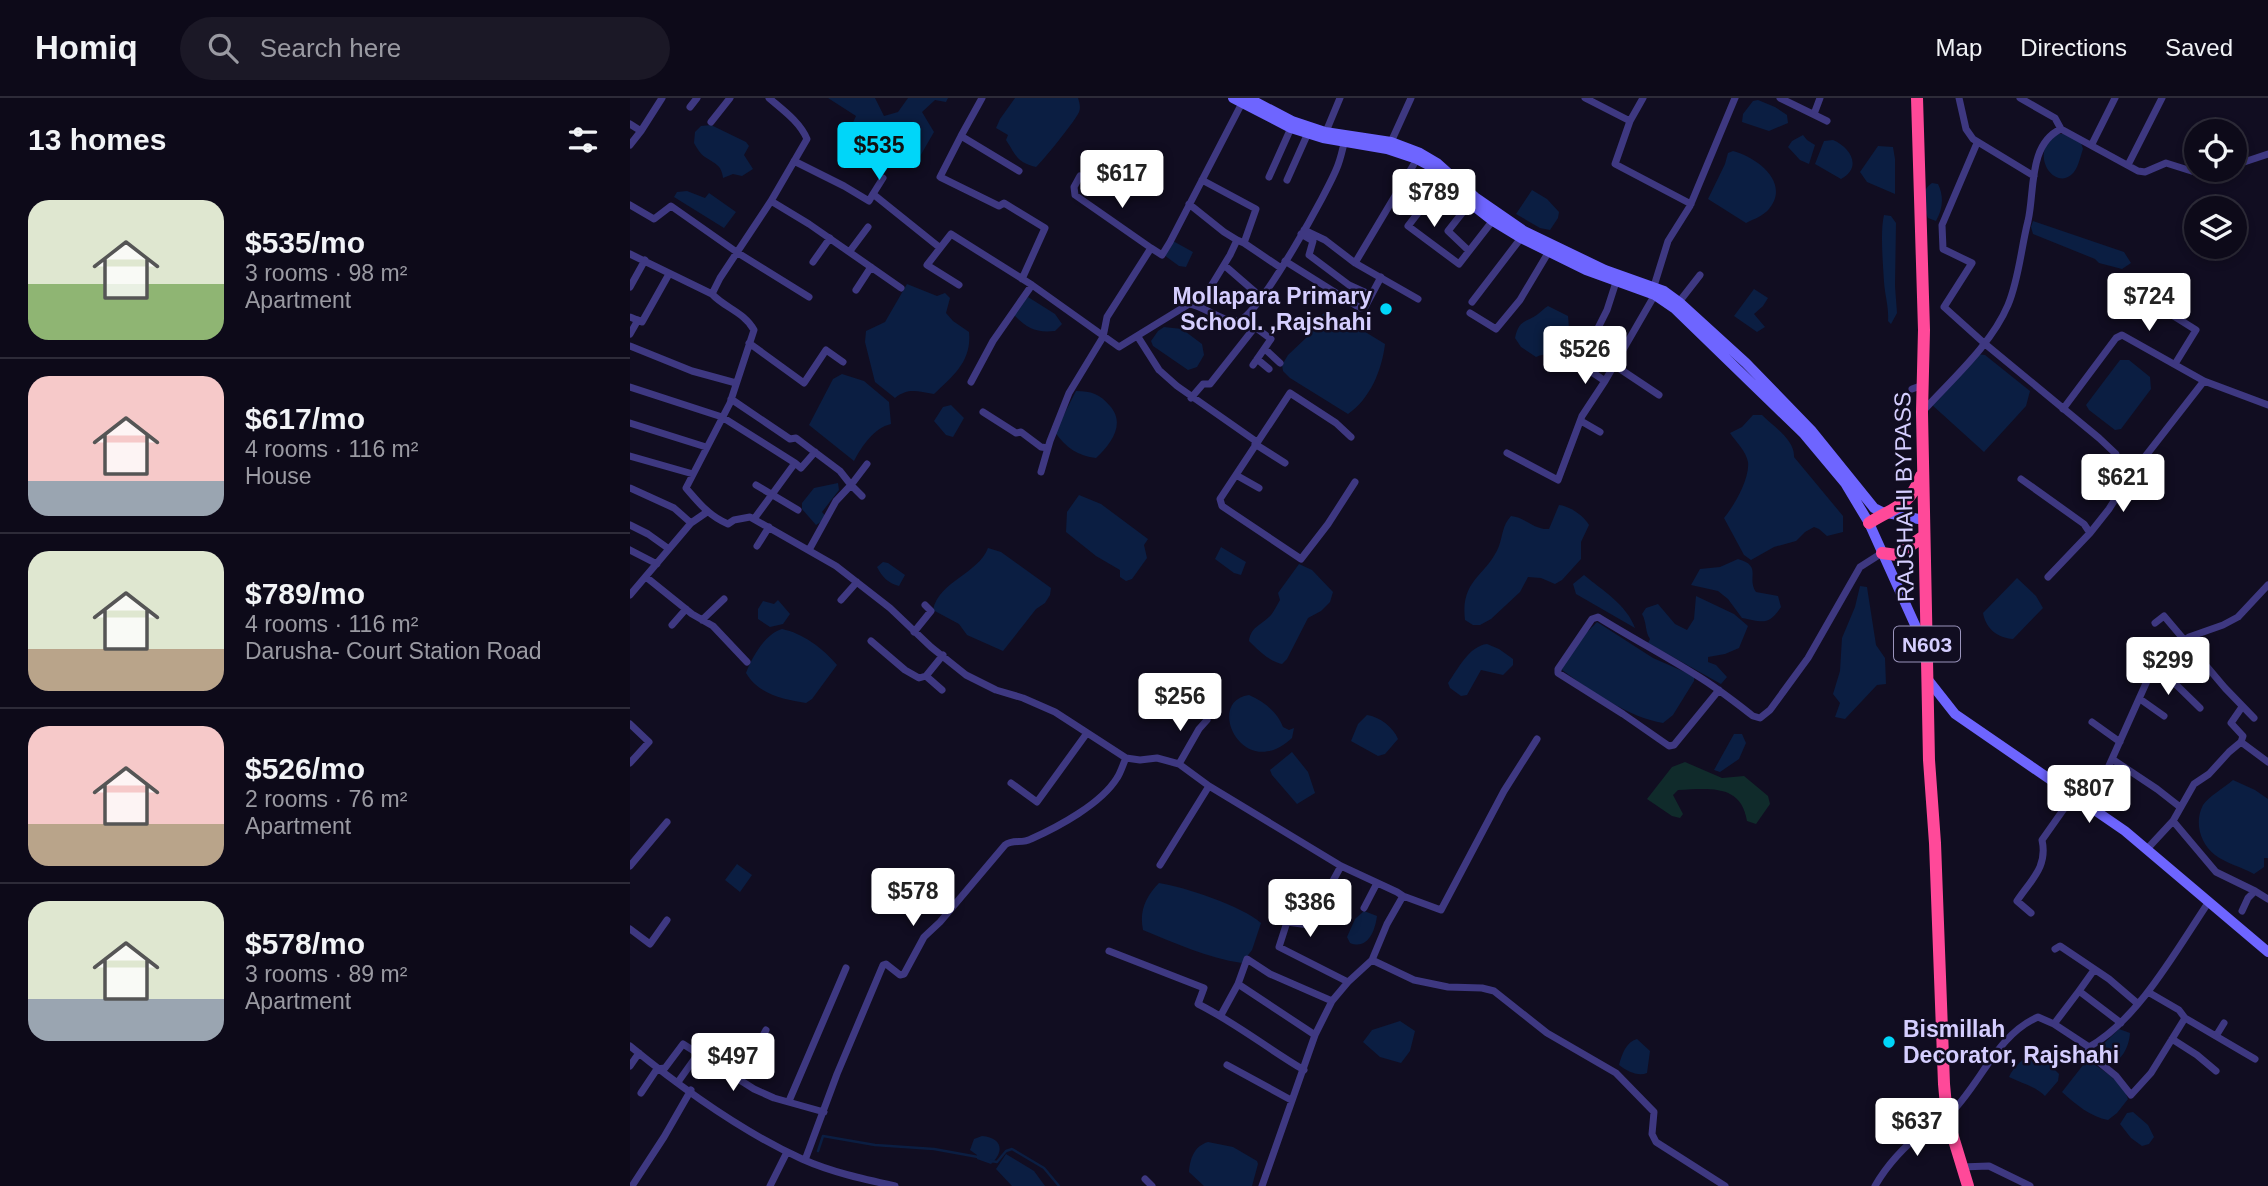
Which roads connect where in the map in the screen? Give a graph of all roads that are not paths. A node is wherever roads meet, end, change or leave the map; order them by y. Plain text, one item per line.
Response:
1 (662, 98) edge
2 (697, 98) edge
3 (730, 98) edge
4 (769, 98) edge
5 (982, 98) edge
6 (1339, 98) edge
7 (1411, 98) edge
8 (1585, 98) edge
9 (1643, 98) edge
10 (1735, 98) edge
11 (1780, 98) edge
12 (1821, 98) edge
13 (1917, 98) edge
14 (1959, 98) edge
15 (2020, 98) edge
16 (2115, 98) edge
17 (2162, 98) edge
18 (1248, 100) edge
19 (690, 107) dead end
20 (1814, 114) junction
21 (1630, 121) junction
22 (1827, 121) dead end
23 (711, 122) dead end
24 (630, 124) edge
25 (1291, 128) junction
26 (2061, 128) junction
27 (641, 131) junction
28 (1308, 134) junction
29 (1324, 135) junction
30 (961, 136) junction
31 (1345, 139) junction
32 (1391, 142) junction
33 (1977, 143) junction
34 (2092, 144) junction
35 (630, 145) edge
36 (2268, 154) edge
37 (1417, 159) junction
38 (794, 161) junction
39 (2247, 161) edge
40 (2128, 165) junction
41 (2184, 169) edge
42 (1019, 171) dead end
43 (1080, 176) dead end
44 (2034, 176) junction
45 (1269, 177) dead end
46 (883, 178) dead end
47 (1445, 178) junction
48 (1202, 180) junction
49 (1287, 180) dead end
50 (873, 194) junction
51 (771, 201) junction
52 (1470, 203) junction
53 (1189, 204) junction
54 (1691, 204) junction
55 (630, 205) edge
56 (1496, 217) junction
57 (868, 227) dead end
58 (1302, 232) junction
59 (830, 238) junction
60 (1521, 238) junction
61 (1240, 241) junction
62 (939, 247) junction
63 (1151, 248) junction
64 (849, 251) junction
65 (1469, 251) junction
66 (738, 253) junction
67 (1548, 253) junction
68 (630, 254) edge
69 (645, 260) junction
70 (813, 262) dead end
71 (1355, 263) junction
72 (1224, 265) junction
73 (1283, 265) junction
74 (871, 267) junction
75 (669, 274) junction
76 (1700, 275) dead end
77 (1381, 277) junction
78 (1022, 279) junction
79 (1618, 279) junction
80 (2166, 283) dead end
81 (959, 285) dead end
82 (1032, 285) junction
83 (630, 287) edge
84 (901, 288) dead end
85 (856, 290) dead end
86 (1656, 290) junction
87 (712, 294) junction
88 (1371, 295) junction
89 (809, 297) dead end
90 (1262, 298) junction
91 (1418, 299) dead end
92 (1472, 302) dead end
93 (1679, 302) junction
94 (1199, 306) junction
95 (1470, 313) dead end
96 (634, 318) edge
97 (1244, 319) junction
98 (1255, 327) junction
99 (630, 334) edge
100 (1102, 337) junction
101 (1138, 337) junction
102 (749, 343) junction
103 (1984, 343) junction
104 (630, 346) edge
105 (1265, 349) junction
106 (843, 362) dead end
107 (1280, 363) dead end
108 (2175, 364) junction
109 (1614, 365) junction
110 (1269, 369) dead end
111 (1605, 381) junction
112 (2204, 381) junction
113 (971, 382) dead end
114 (736, 383) junction
115 (630, 387) edge
116 (1659, 395) dead end
117 (1191, 398) junction
118 (731, 399) junction
119 (2268, 405) edge
120 (2063, 409) junction
121 (1922, 411) junction
122 (982, 412) dead end
123 (722, 418) junction
124 (1581, 421) junction
125 (630, 423) edge
126 (1600, 432) dead end
127 (1351, 437) dead end
128 (1256, 443) junction
129 (706, 447) junction
130 (1048, 448) junction
131 (815, 452) junction
132 (1507, 453) dead end
133 (630, 456) edge
134 (795, 463) junction
135 (1285, 463) dead end
136 (867, 464) dead end
137 (1924, 467) junction
138 (1041, 472) dead end
139 (693, 474) junction
140 (1236, 475) junction
141 (2130, 476) junction
142 (2021, 479) dead end
143 (1355, 482) dead end
144 (756, 485) dead end
145 (851, 485) junction
146 (630, 488) edge
147 (1259, 488) dead end
148 (771, 494) junction
149 (862, 496) dead end
150 (798, 510) dead end
151 (707, 512) junction
152 (1888, 513) junction
153 (754, 519) junction
154 (1924, 520) junction
155 (691, 523) junction
156 (1869, 523) junction
157 (630, 525) edge
158 (769, 527) junction
159 (2090, 533) junction
160 (1924, 536) junction
161 (757, 546) dead end
162 (669, 549) junction
163 (630, 550) edge
164 (809, 550) junction
165 (1882, 553) junction
166 (657, 564) junction
167 (646, 577) junction
168 (2048, 578) dead end
169 (857, 582) junction
170 (2268, 585) edge
171 (630, 595) edge
172 (724, 599) dead end
173 (841, 600) dead end
174 (925, 605) dead end
175 (686, 609) junction
176 (702, 620) junction
177 (2155, 623) dead end
178 (672, 625) dead end
179 (914, 632) junction
180 (2185, 640) junction
181 (872, 641) dead end
182 (1927, 652) junction
183 (943, 655) junction
184 (747, 662) dead end
185 (2156, 665) junction
186 (926, 676) junction
187 (1929, 681) junction
188 (942, 690) dead end
189 (1719, 690) junction
190 (2140, 699) junction
191 (2242, 707) junction
192 (2200, 708) dead end
193 (2164, 716) dead end
194 (2254, 718) dead end
195 (1207, 720) dead end
196 (2092, 722) dead end
197 (630, 724) edge
198 (1087, 733) junction
199 (1537, 739) dead end
200 (2120, 742) junction
201 (2241, 742) junction
202 (1126, 758) junction
203 (2112, 760) junction
204 (2268, 762) edge
205 (630, 763) edge
206 (1180, 764) junction
207 (1011, 783) dead end
208 (1209, 786) junction
209 (2073, 796) junction
210 (2180, 807) junction
211 (2090, 808) junction
212 (2173, 821) junction
213 (667, 822) dead end
214 (2147, 849) junction
215 (1160, 865) dead end
216 (630, 866) edge
217 (1340, 866) junction
218 (1377, 883) junction
219 (2255, 891) junction
220 (1403, 896) junction
221 (2268, 899) edge
222 (2208, 903) junction
223 (1364, 908) dead end
224 (2242, 911) dead end
225 (2031, 913) dead end
226 (667, 920) dead end
227 (630, 929) edge
228 (2055, 949) dead end
229 (1109, 951) dead end
230 (2268, 952) edge
231 (1372, 960) junction
232 (846, 968) dead end
233 (2094, 970) junction
234 (1348, 982) junction
235 (1238, 984) junction
236 (2080, 991) junction
237 (2148, 992) junction
238 (1332, 1001) junction
239 (2137, 1003) junction
240 (1221, 1015) junction
241 (2185, 1018) junction
242 (2121, 1023) dead end
243 (2224, 1023) dead end
244 (2054, 1024) junction
245 (766, 1030) dead end
246 (1315, 1035) junction
247 (2216, 1036) junction
248 (2172, 1039) junction
249 (630, 1046) edge
250 (2088, 1047) junction
251 (639, 1053) junction
252 (698, 1054) junction
253 (2255, 1059) dead end
254 (1227, 1065) dead end
255 (630, 1066) edge
256 (657, 1069) junction
257 (1304, 1070) junction
258 (2216, 1071) dead end
259 (739, 1080) junction
260 (678, 1082) junction
261 (691, 1090) junction
262 (641, 1093) dead end
263 (1291, 1100) junction
264 (789, 1101) junction
265 (824, 1112) junction
266 (1947, 1117) junction
267 (787, 1152) junction
268 (805, 1160) junction
269 (1960, 1167) junction
270 (1145, 1179) dead end
271 (885, 1185) edge
272 (632, 1186) edge
273 (770, 1186) edge
274 (895, 1186) edge
275 (1152, 1186) edge
276 (1262, 1186) edge
277 (1725, 1186) edge
278 (1875, 1186) edge
279 (1968, 1186) edge
280 (2030, 1186) edge

1 - 27 street
2 - 19 street
3 - 23 street
4 - 38 street
5 - 30 street
6 - 29 street
7 - 32 street
8 - 21 street
9 - 21 street
10 - 54 street
11 - 20 street
12 - 20 street
13 - 121 highway, RAJSHAHI BYPASS / N603
14 - 33 street
15 - 26 street
16 - 34 street
17 - 40 street
18 - 25 street
18 - 29 street
18 - 48 street
20 - 22 street
21 - 54 street
24 - 27 street
25 - 28 street
25 - 45 street
26 - 34 street
26 - 44 street
27 - 35 street
28 - 29 street
28 - 49 street
29 - 31 street
30 - 42 street
30 - 78 street
31 - 32 street
31 - 37 street
31 - 58 street
32 - 56 street
33 - 44 street
33 - 103 street
34 - 40 street
36 - 39 street
37 - 47 street
37 - 71 street
38 - 50 street
38 - 51 street
40 - 41 street
43 - 63 street
44 - 103 street
46 - 50 street
47 - 52 street
47 - 65 street
48 - 53 street
48 - 61 street
50 - 62 street
51 - 59 street
51 - 66 street
52 - 56 street
52 - 65 street
53 - 61 street
53 - 63 street
54 - 86 street
55 - 66 street
56 - 60 street
56 - 65 street
56 - 79 street
57 - 64 street
58 - 71 street
58 - 73 street
58 - 88 street
59 - 64 street
59 - 70 street
60 - 67 street
60 - 92 street
61 - 72 street
61 - 73 street
62 - 78 street
62 - 81 street
63 - 100 street
64 - 74 street
66 - 87 street
66 - 89 street
67 - 79 street
67 - 95 street
68 - 69 street
69 - 75 street
69 - 83 street
71 - 77 street
72 - 90 street
72 - 94 street
73 - 88 street
73 - 90 street
74 - 84 street
74 - 85 street
75 - 87 street
75 - 96 street
76 - 93 street
77 - 88 street
77 - 91 street
78 - 82 street
79 - 86 street
79 - 111 street
80 - 108 street
82 - 100 street
82 - 113 street
86 - 93 street
86 - 109 street
86 - 156 street
87 - 102 street
90 - 97 street
93 - 152 street
94 - 97 street
94 - 101 street
96 - 99 street
97 - 98 street
98 - 105 street
98 - 117 street
100 - 101 street
100 - 130 street
101 - 117 street
102 - 106 street
102 - 114 street
103 - 120 street
103 - 121 street
104 - 114 street
105 - 107 street
105 - 110 street
108 - 112 street
108 - 120 street
109 - 111 street
109 - 116 street
111 - 124 street
112 - 119 street
112 - 141 street
114 - 118 street
115 - 123 street
117 - 128 street
118 - 123 street
118 - 131 street
120 - 141 street
121 - 137 highway, RAJSHAHI BYPASS / N603
122 - 130 street
123 - 129 street
123 - 134 street
124 - 126 street
124 - 132 street
125 - 129 street
127 - 128 street
128 - 135 street
128 - 140 street
129 - 139 street
130 - 138 street
131 - 134 street
131 - 145 street
133 - 139 street
134 - 148 street
136 - 145 street
137 - 152 highway
137 - 154 highway, RAJSHAHI BYPASS / N603
139 - 151 street
140 - 143 street
140 - 147 street
141 - 159 street
142 - 159 street
144 - 148 street
145 - 149 street
145 - 164 street
146 - 155 street
148 - 150 street
148 - 153 street
151 - 153 street
151 - 155 street
152 - 154 street
152 - 156 highway
153 - 158 street
154 - 160 highway, RAJSHAHI BYPASS / N603
155 - 162 street
156 - 165 street
157 - 162 street
158 - 161 street
158 - 164 street
159 - 168 street
160 - 165 highway
160 - 182 highway, RAJSHAHI BYPASS / N603
162 - 166 street
163 - 166 street
164 - 169 street
165 - 182 street
165 - 189 street
166 - 167 street
167 - 171 street
167 - 175 street
169 - 173 street
169 - 179 street
170 - 180 street
172 - 176 street
174 - 179 street
175 - 176 street
175 - 178 street
176 - 184 street
177 - 180 street
179 - 183 street
180 - 185 street
180 - 191 street
181 - 186 street
182 - 187 highway, RAJSHAHI BYPASS / N603
183 - 186 street
183 - 198 street
185 - 190 street
185 - 192 street
186 - 188 street
187 - 209 street
187 - 266 highway, RAJSHAHI BYPASS / N603
189 - 189 street
190 - 193 street
190 - 200 street
191 - 194 street
191 - 201 street
195 - 206 street
196 - 200 street
197 - 205 street
198 - 202 street
198 - 207 street
199 - 220 street
200 - 203 street
201 - 204 street
201 - 210 street
202 - 206 street
202 - 265 street
203 - 210 street
203 - 211 street
206 - 208 street
208 - 215 street
208 - 217 street
209 - 211 street
209 - 225 street
210 - 212 street
211 - 214 street
212 - 214 street
212 - 219 street
213 - 216 street
214 - 222 street
217 - 218 street
217 - 234 street
218 - 220 street
218 - 223 street
219 - 221 street
219 - 224 street
220 - 231 street
222 - 230 street
222 - 237 street
226 - 227 street
228 - 233 street
229 - 240 street
231 - 234 street
231 - 277 street
232 - 264 street
233 - 236 street
233 - 239 street
234 - 238 street
235 - 238 street
235 - 240 street
235 - 246 street
236 - 242 street
236 - 244 street
237 - 239 street
237 - 241 street
238 - 246 street
239 - 250 street
240 - 257 street
241 - 247 street
241 - 248 street
243 - 247 street
244 - 250 street
244 - 266 street
245 - 259 street
246 - 257 street
247 - 253 street
248 - 250 street
248 - 258 street
249 - 251 street
251 - 255 street
251 - 256 street
252 - 256 street
252 - 259 street
252 - 260 street
254 - 263 street
256 - 260 street
256 - 262 street
257 - 263 street
259 - 264 street
260 - 261 street
261 - 267 street
261 - 272 street
263 - 276 street
264 - 265 street
265 - 268 street
266 - 269 highway, RAJSHAHI BYPASS / N603
266 - 278 street
267 - 268 street
267 - 273 street
268 - 271 street
269 - 279 highway, RAJSHAHI BYPASS / N603
269 - 280 street
270 - 275 street
271 - 274 street

